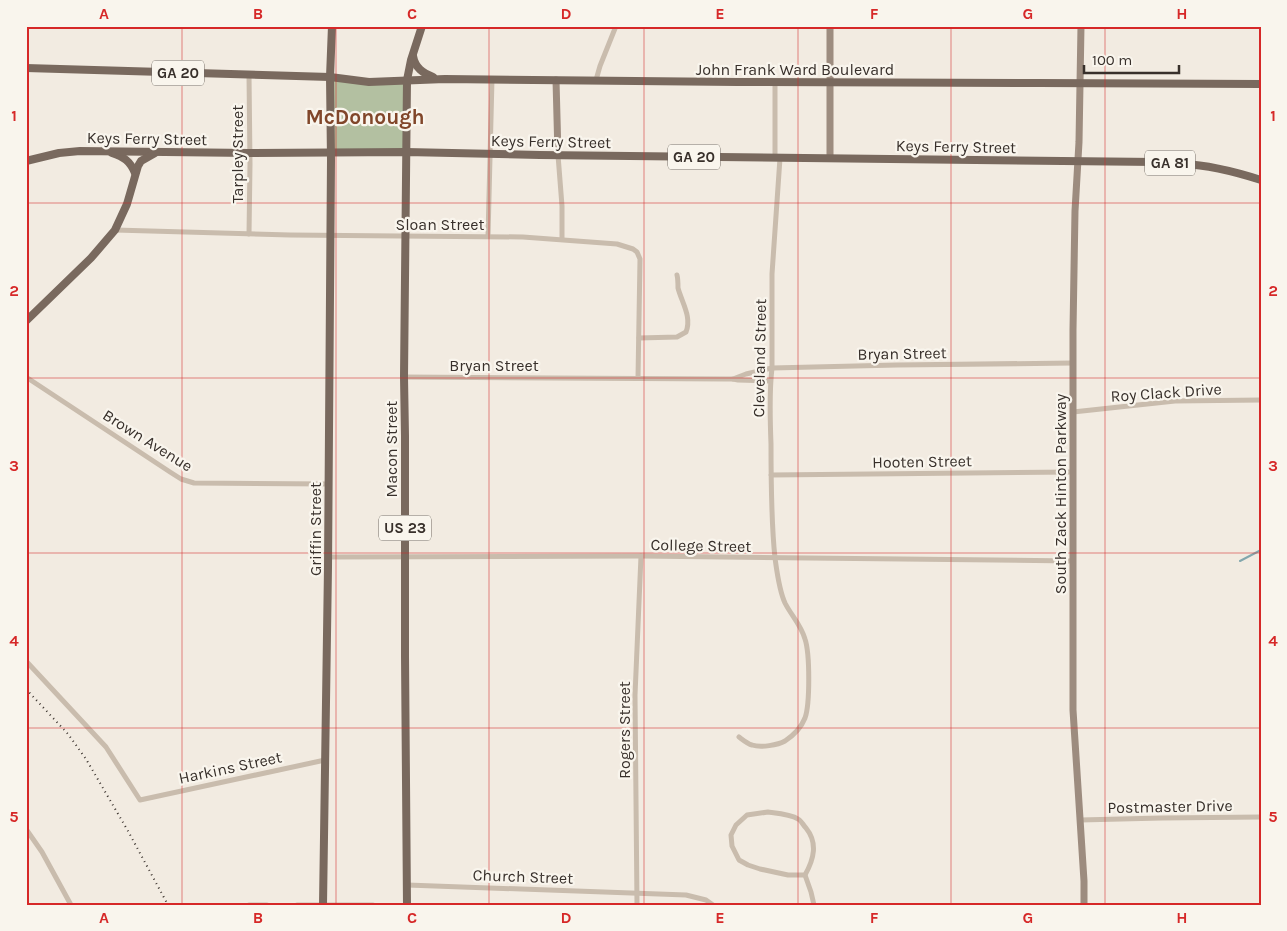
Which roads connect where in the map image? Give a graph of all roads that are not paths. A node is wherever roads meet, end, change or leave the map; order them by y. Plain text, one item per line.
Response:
1 (332, 26) edge
2 (422, 26) edge
3 (616, 26) edge
4 (830, 26) edge
5 (1081, 26) edge
6 (413, 54) junction
7 (26, 68) edge
8 (249, 75) junction
9 (330, 77) junction
10 (438, 79) junction
11 (492, 79) junction
12 (407, 80) junction
13 (556, 80) junction
14 (596, 80) junction
15 (775, 83) junction
16 (830, 83) junction
17 (1080, 83) junction
18 (1261, 84) edge
19 (105, 151) junction
20 (159, 152) junction
21 (406, 152) junction
22 (250, 153) junction
23 (331, 154) junction
24 (490, 154) junction
25 (558, 155) junction
26 (777, 158) junction
27 (830, 158) junction
28 (26, 161) edge
29 (1077, 161) junction
30 (135, 173) junction
31 (1261, 180) edge
32 (115, 230) junction
33 (249, 234) junction
34 (330, 235) junction
35 (405, 236) junction
36 (488, 236) junction
37 (562, 239) junction
38 (677, 275) dead end
39 (26, 321) edge
40 (639, 338) junction
41 (1073, 363) junction
42 (772, 368) junction
43 (26, 376) edge
44 (404, 377) junction
45 (638, 378) junction
46 (733, 379) junction
47 (770, 381) junction
48 (1261, 400) edge
49 (1073, 412) junction
50 (1074, 472) junction
51 (771, 476) junction
52 (329, 484) junction
53 (641, 556) junction
54 (328, 557) junction
55 (405, 557) junction
56 (775, 558) junction
57 (1073, 561) junction
58 (26, 662) edge
59 (739, 737) dead end
60 (325, 760) junction
61 (1261, 817) edge
62 (1080, 820) junction
63 (26, 829) edge
64 (804, 875) junction
65 (407, 885) junction
66 (638, 892) junction
67 (71, 905) edge
68 (249, 905) edge
69 (267, 905) edge
70 (297, 905) edge
71 (323, 905) edge
72 (373, 905) edge
73 (407, 905) edge
74 (637, 905) edge
75 (713, 905) edge
76 (814, 905) edge
77 (1084, 905) edge

1 - 9 main road, Griffin Street
2 - 6 main road, Macon Street / US 23
3 - 14 street
4 - 16 main road
5 - 17 main road, South Zack Hinton Parkway
6 - 10 main road
6 - 12 main road, Macon Street / US 23
7 - 8 main road, GA 20
8 - 9 main road, GA 20
8 - 22 street, Tarpley Street
9 - 12 main road, John Frank Ward Boulevard / GA 20
9 - 23 main road, Griffin Street
10 - 11 main road, John Frank Ward Boulevard / GA 20
10 - 12 main road, John Frank Ward Boulevard / GA 20
11 - 13 main road, John Frank Ward Boulevard / GA 20
11 - 24 street
12 - 21 main road, Macon Street / US 23
13 - 14 main road, John Frank Ward Boulevard / GA 20
13 - 25 main road
14 - 15 main road, John Frank Ward Boulevard / GA 20
15 - 16 main road, John Frank Ward Boulevard / GA 20
15 - 26 street, Cleveland Street
16 - 17 main road, John Frank Ward Boulevard / GA 20
16 - 27 main road
17 - 18 main road, John Frank Ward Boulevard
17 - 29 main road, South Zack Hinton Parkway
19 - 20 main road, Keys Ferry Street
19 - 28 main road, Keys Ferry Street
19 - 30 main road
20 - 22 main road, Keys Ferry Street / GA 20
20 - 30 main road
21 - 23 main road, Keys Ferry Street / GA 20
21 - 24 main road, Keys Ferry Street / GA 20
21 - 35 main road, Macon Street / US 23
22 - 23 main road, Keys Ferry Street / GA 20
22 - 33 street, Tarpley Street
23 - 34 main road, Griffin Street
24 - 25 main road, Keys Ferry Street / GA 20
24 - 36 street
25 - 26 main road, Keys Ferry Street / GA 20
25 - 37 street
26 - 27 main road, Keys Ferry Street / GA 20
26 - 42 street, Cleveland Street
27 - 29 main road, Keys Ferry Street / GA 20
29 - 31 main road, GA 81
29 - 41 main road, South Zack Hinton Parkway
30 - 32 main road
32 - 33 street, Sloan Street
32 - 39 main road
33 - 34 street, Sloan Street
34 - 35 street, Sloan Street
34 - 52 main road, Griffin Street
35 - 36 street, Sloan Street
35 - 44 main road, Macon Street / US 23
36 - 37 street, Sloan Street
37 - 40 street, Sloan Street
38 - 40 street
40 - 45 street, Sloan Street
41 - 42 street, Bryan Street
41 - 49 main road, South Zack Hinton Parkway
42 - 46 street, Bryan Street
42 - 47 street, Cleveland Street
43 - 52 street, Brown Avenue
44 - 45 street, Bryan Street
44 - 55 main road, Macon Street / US 23
45 - 46 street, Bryan Street
46 - 47 street, Bryan Street
47 - 51 street, Cleveland Street
48 - 49 street, Roy Clack Drive
49 - 50 main road, South Zack Hinton Parkway
50 - 51 street, Hooten Street
50 - 57 main road, South Zack Hinton Parkway
51 - 56 street, Cleveland Street
52 - 54 main road, Griffin Street
53 - 55 street, College Street
53 - 56 street, College Street
53 - 66 street, Rogers Street
54 - 55 street, College Street
54 - 60 main road, Griffin Street
55 - 65 main road, Macon Street / US 23
56 - 57 street, College Street
56 - 59 street, Cleveland Street
57 - 62 main road, South Zack Hinton Parkway
58 - 60 street, Harkins Street
60 - 71 main road, Griffin Street
61 - 62 street, Postmaster Drive
62 - 77 main road, South Zack Hinton Parkway
63 - 67 street
64 - 64 street
64 - 76 street
65 - 66 street, Church Street
65 - 73 main road, Macon Street / US 23
66 - 74 street, Rogers Street
66 - 75 street, Church Street
68 - 69 street
70 - 71 street
71 - 72 street

